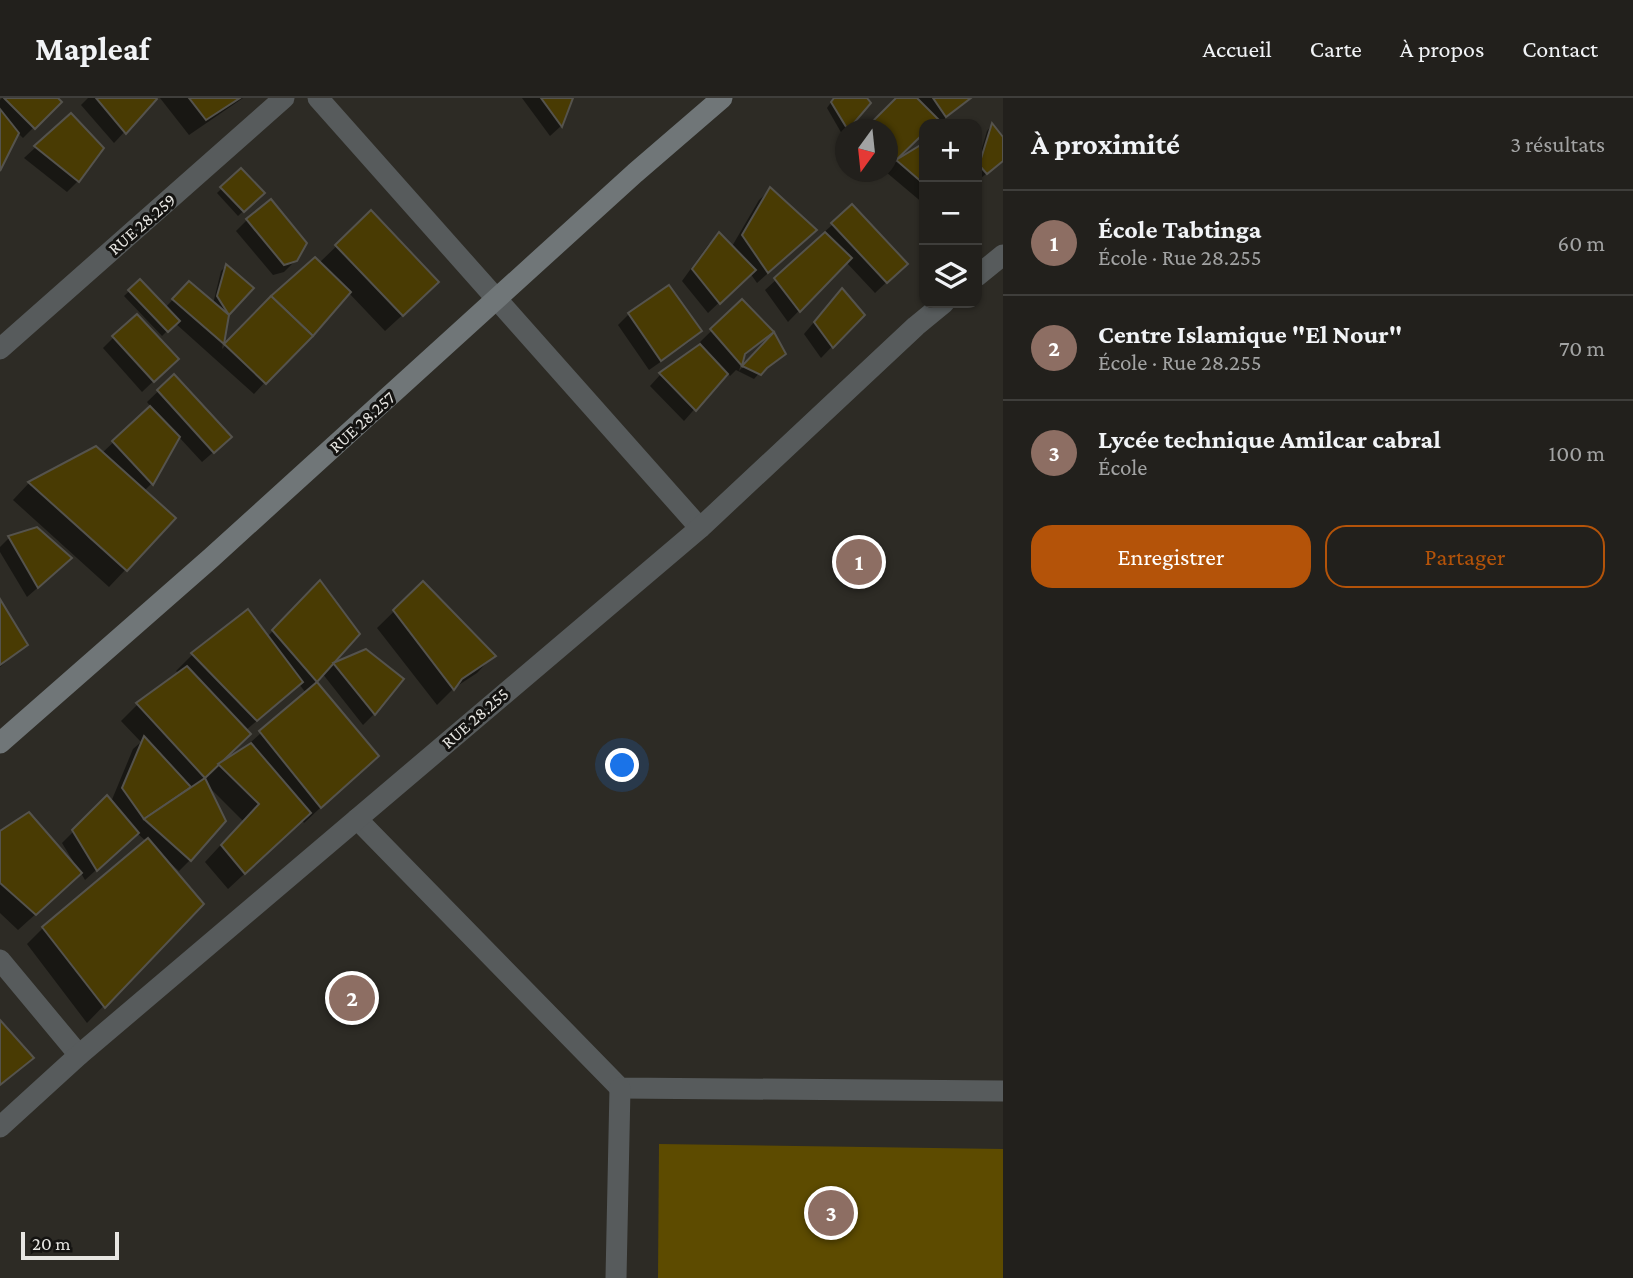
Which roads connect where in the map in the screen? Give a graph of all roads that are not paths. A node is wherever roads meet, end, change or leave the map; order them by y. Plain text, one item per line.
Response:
1 (284, 98) edge
2 (318, 98) edge
3 (722, 98) edge
4 (1003, 255) edge
5 (982, 272) edge
6 (498, 298) junction
7 (938, 308) edge
8 (0, 349) edge
9 (700, 528) junction
10 (0, 743) edge
11 (357, 819) junction
12 (0, 960) edge
13 (79, 1055) junction
14 (620, 1088) junction
15 (1003, 1091) edge
16 (0, 1127) edge
17 (616, 1278) edge

1 - 8 street, RUE 28.259
2 - 6 street
3 - 6 street, RUE 28.257
4 - 5 street
6 - 9 street
6 - 10 street, RUE 28.257
7 - 9 street, RUE 28.255
9 - 11 street, RUE 28.255
11 - 13 street, RUE 28.255
11 - 14 street
12 - 13 street
13 - 16 street, RUE 28.255
14 - 15 street
14 - 17 street

